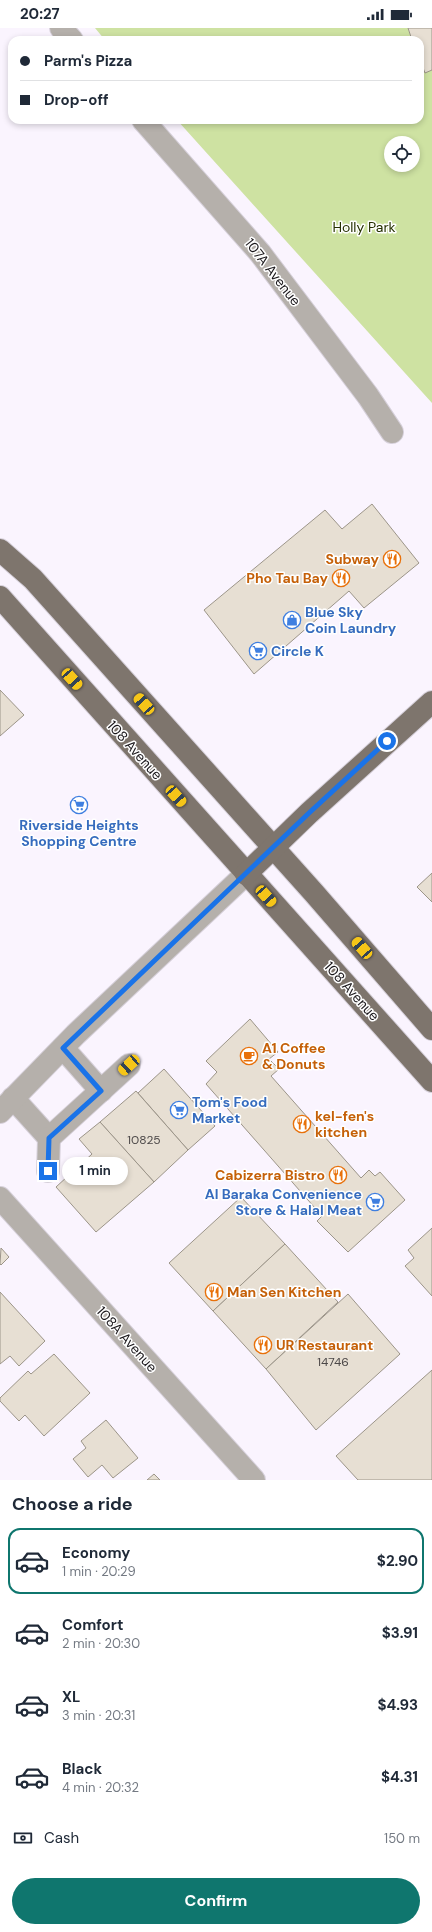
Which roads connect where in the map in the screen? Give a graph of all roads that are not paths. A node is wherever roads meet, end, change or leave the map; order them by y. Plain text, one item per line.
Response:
1 (61, 28) edge
2 (68, 36) edge
3 (147, 124) edge
4 (392, 432) dead end
5 (0, 550) edge
6 (0, 597) edge
7 (432, 702) edge
8 (274, 848) junction
9 (246, 874) junction
10 (432, 1029) edge
11 (63, 1048) junction
12 (129, 1065) dead end
13 (432, 1081) edge
14 (101, 1091) junction
15 (7, 1105) edge
16 (49, 1138) junction
17 (48, 1171) dead end
18 (0, 1198) edge
19 (254, 1480) edge

1 - 2 street
3 - 4 street, 107A Avenue
5 - 8 main road
6 - 9 main road, 108 Avenue
7 - 8 main road
8 - 9 main road
8 - 10 main road
9 - 11 street
9 - 13 main road, 108 Avenue
11 - 14 street
11 - 15 street
12 - 14 street
14 - 16 street
15 - 16 street
16 - 17 street
18 - 19 street, 108A Avenue

